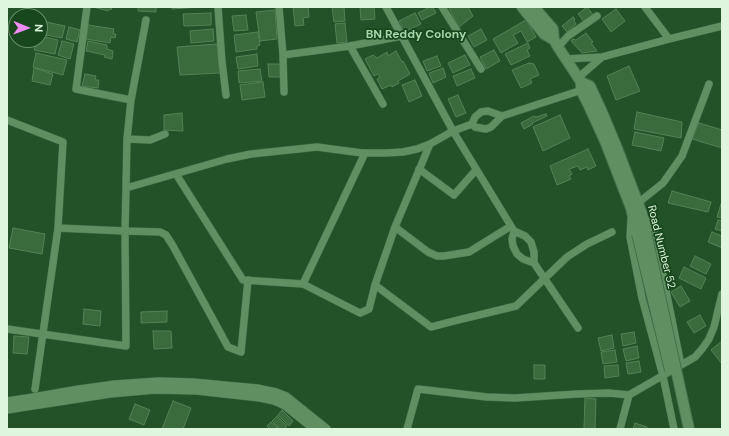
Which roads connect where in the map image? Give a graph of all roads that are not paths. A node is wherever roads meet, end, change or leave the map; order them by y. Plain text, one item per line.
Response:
1 (87, 7) edge
2 (218, 7) edge
3 (279, 7) edge
4 (386, 7) edge
5 (442, 7) edge
6 (522, 7) edge
7 (534, 7) edge
8 (645, 7) edge
9 (597, 16) dead end
10 (146, 20) dead end
11 (722, 26) edge
12 (402, 36) junction
13 (669, 39) junction
14 (556, 44) junction
15 (350, 46) junction
16 (283, 56) junction
17 (602, 58) junction
18 (566, 59) junction
19 (481, 68) dead end
20 (583, 84) junction
21 (709, 84) dead end
22 (284, 92) dead end
23 (226, 95) dead end
24 (131, 100) junction
25 (383, 104) dead end
26 (502, 116) junction
27 (7, 120) edge
28 (472, 124) junction
29 (453, 131) junction
30 (165, 134) dead end
31 (127, 139) junction
32 (430, 144) junction
33 (365, 153) junction
34 (419, 169) junction
35 (476, 170) junction
36 (176, 174) junction
37 (126, 188) junction
38 (635, 206) junction
39 (642, 214) junction
40 (395, 227) junction
41 (58, 228) junction
42 (512, 229) junction
43 (125, 231) junction
44 (612, 232) dead end
45 (642, 233) junction
46 (534, 263) junction
47 (545, 279) junction
48 (248, 280) junction
49 (303, 284) junction
50 (375, 285) junction
51 (722, 294) edge
52 (720, 315) edge
53 (7, 328) edge
54 (578, 328) dead end
55 (43, 334) junction
56 (681, 365) junction
57 (662, 376) junction
58 (35, 389) dead end
59 (629, 395) junction
60 (7, 402) edge
61 (7, 409) edge
62 (315, 429) edge
63 (326, 429) edge
64 (407, 429) edge
65 (620, 429) edge
66 (674, 429) edge
67 (682, 429) edge
68 (689, 429) edge

1 - 24 street
2 - 23 street
3 - 16 street
4 - 12 street
5 - 19 street
6 - 14 main road, Road Number 52
7 - 14 main road, Road Number 52
8 - 13 street
9 - 14 street
10 - 24 street
11 - 13 street
12 - 15 street
12 - 29 street
13 - 17 street
14 - 18 main road, Road Number 52
15 - 16 street
15 - 25 street
16 - 22 street
17 - 18 street
17 - 20 street
18 - 20 main road, Road Number 52
20 - 26 street
20 - 38 main road, Road Number 52
21 - 38 street
24 - 31 street
26 - 28 street
26 - 28 street
27 - 41 street
28 - 29 street
29 - 32 street
29 - 35 street
30 - 31 street
31 - 37 street
32 - 33 street
32 - 34 street
33 - 36 street
33 - 49 street
34 - 35 street
34 - 40 street
35 - 42 street
36 - 37 street
36 - 48 street
37 - 43 street
38 - 39 main road, Road Number 52
38 - 45 main road, Road Number 52
38 - 57 street
39 - 45 main road, Road Number 52
39 - 56 street
40 - 42 street
40 - 50 street
41 - 43 street
41 - 55 street
42 - 46 street
42 - 46 street
43 - 48 street
43 - 55 street
44 - 47 street
45 - 67 main road, Road Number 52, bridge
45 - 68 main road, Road Number 52, bridge
46 - 47 street
47 - 50 street
47 - 54 street
48 - 49 street
49 - 50 street
51 - 52 street
52 - 56 street
53 - 55 street
55 - 58 street
56 - 57 street
57 - 59 street
57 - 66 street
59 - 64 street
59 - 65 street
60 - 63 street
61 - 62 street

